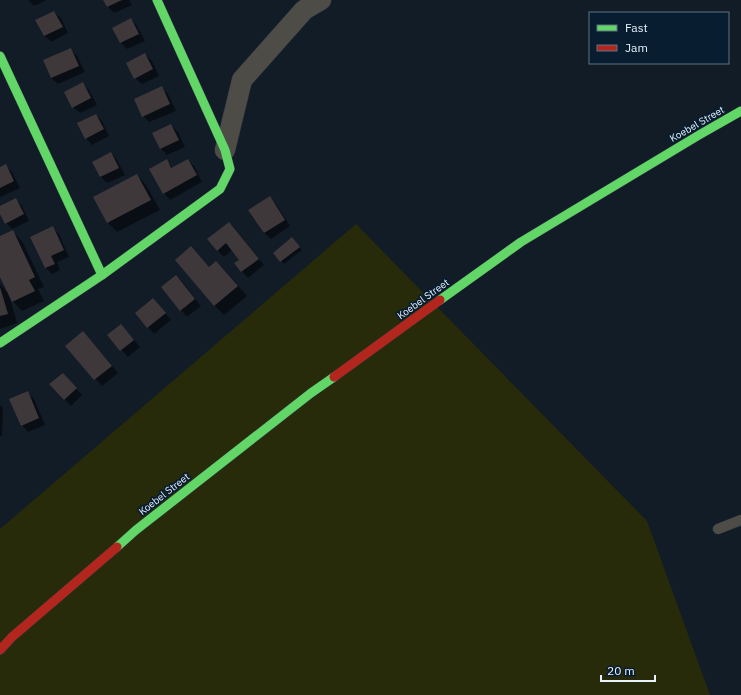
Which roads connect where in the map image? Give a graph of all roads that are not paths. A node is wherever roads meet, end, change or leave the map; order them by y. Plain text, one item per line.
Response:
1 (157, 0) edge
2 (321, 0) edge
3 (0, 56) edge
4 (741, 111) edge
5 (225, 150) junction
6 (102, 275) junction
7 (0, 343) edge
8 (741, 520) edge
9 (718, 529) dead end
10 (0, 650) edge

1 - 5 main road
2 - 5 street
3 - 6 main road
4 - 10 main road, Koebel Street
5 - 6 main road
6 - 7 main road
8 - 9 lane

